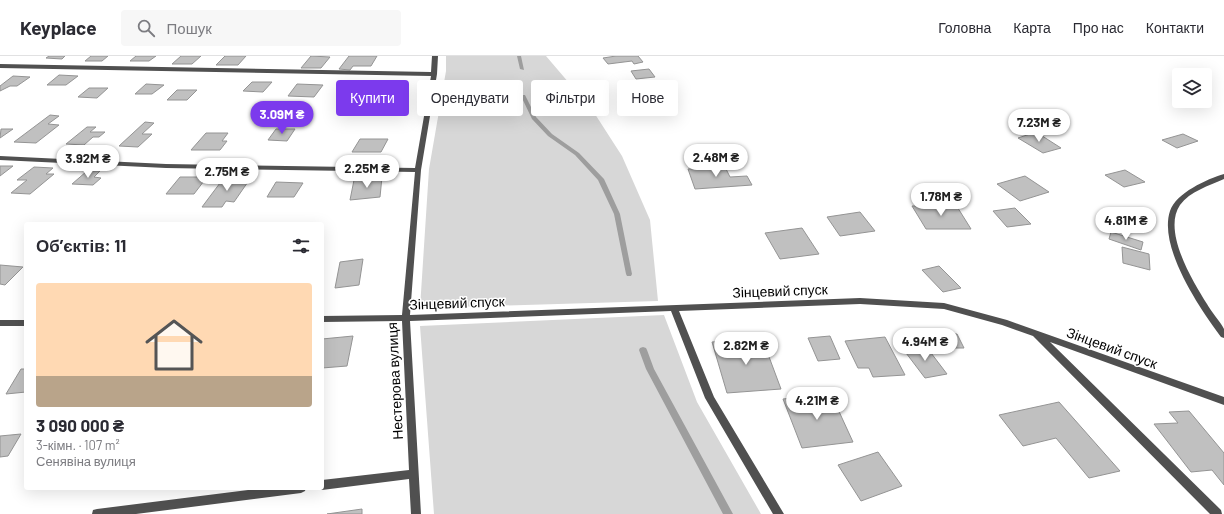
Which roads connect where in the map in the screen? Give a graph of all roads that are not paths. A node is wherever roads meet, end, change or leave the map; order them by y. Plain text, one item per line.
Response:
1 (435, 56) edge
2 (0, 66) edge
3 (434, 74) junction
4 (0, 158) edge
5 (418, 170) junction
6 (1224, 176) edge
7 (674, 308) junction
8 (406, 318) junction
9 (324, 319) edge
10 (0, 323) edge
11 (24, 323) edge
12 (1035, 333) junction
13 (1224, 335) edge
14 (1224, 401) edge
15 (414, 474) junction
16 (324, 485) edge
17 (286, 490) edge
18 (96, 514) edge
19 (416, 514) edge
20 (779, 514) edge
21 (1217, 514) edge

1 - 3 street, Нестерова вулиця
2 - 3 street
3 - 5 street, Нестерова вулиця
4 - 5 street
5 - 8 street, Нестерова вулиця
6 - 13 street
7 - 8 street, Зінцевий спуск
7 - 12 street, Зінцевий спуск
7 - 20 street
8 - 9 street, Зінцевий спуск
8 - 15 street, Нестерова вулиця
10 - 11 street
12 - 14 street, Зінцевий спуск
12 - 21 street
15 - 16 street
15 - 19 street, Нестерова вулиця
17 - 18 street

